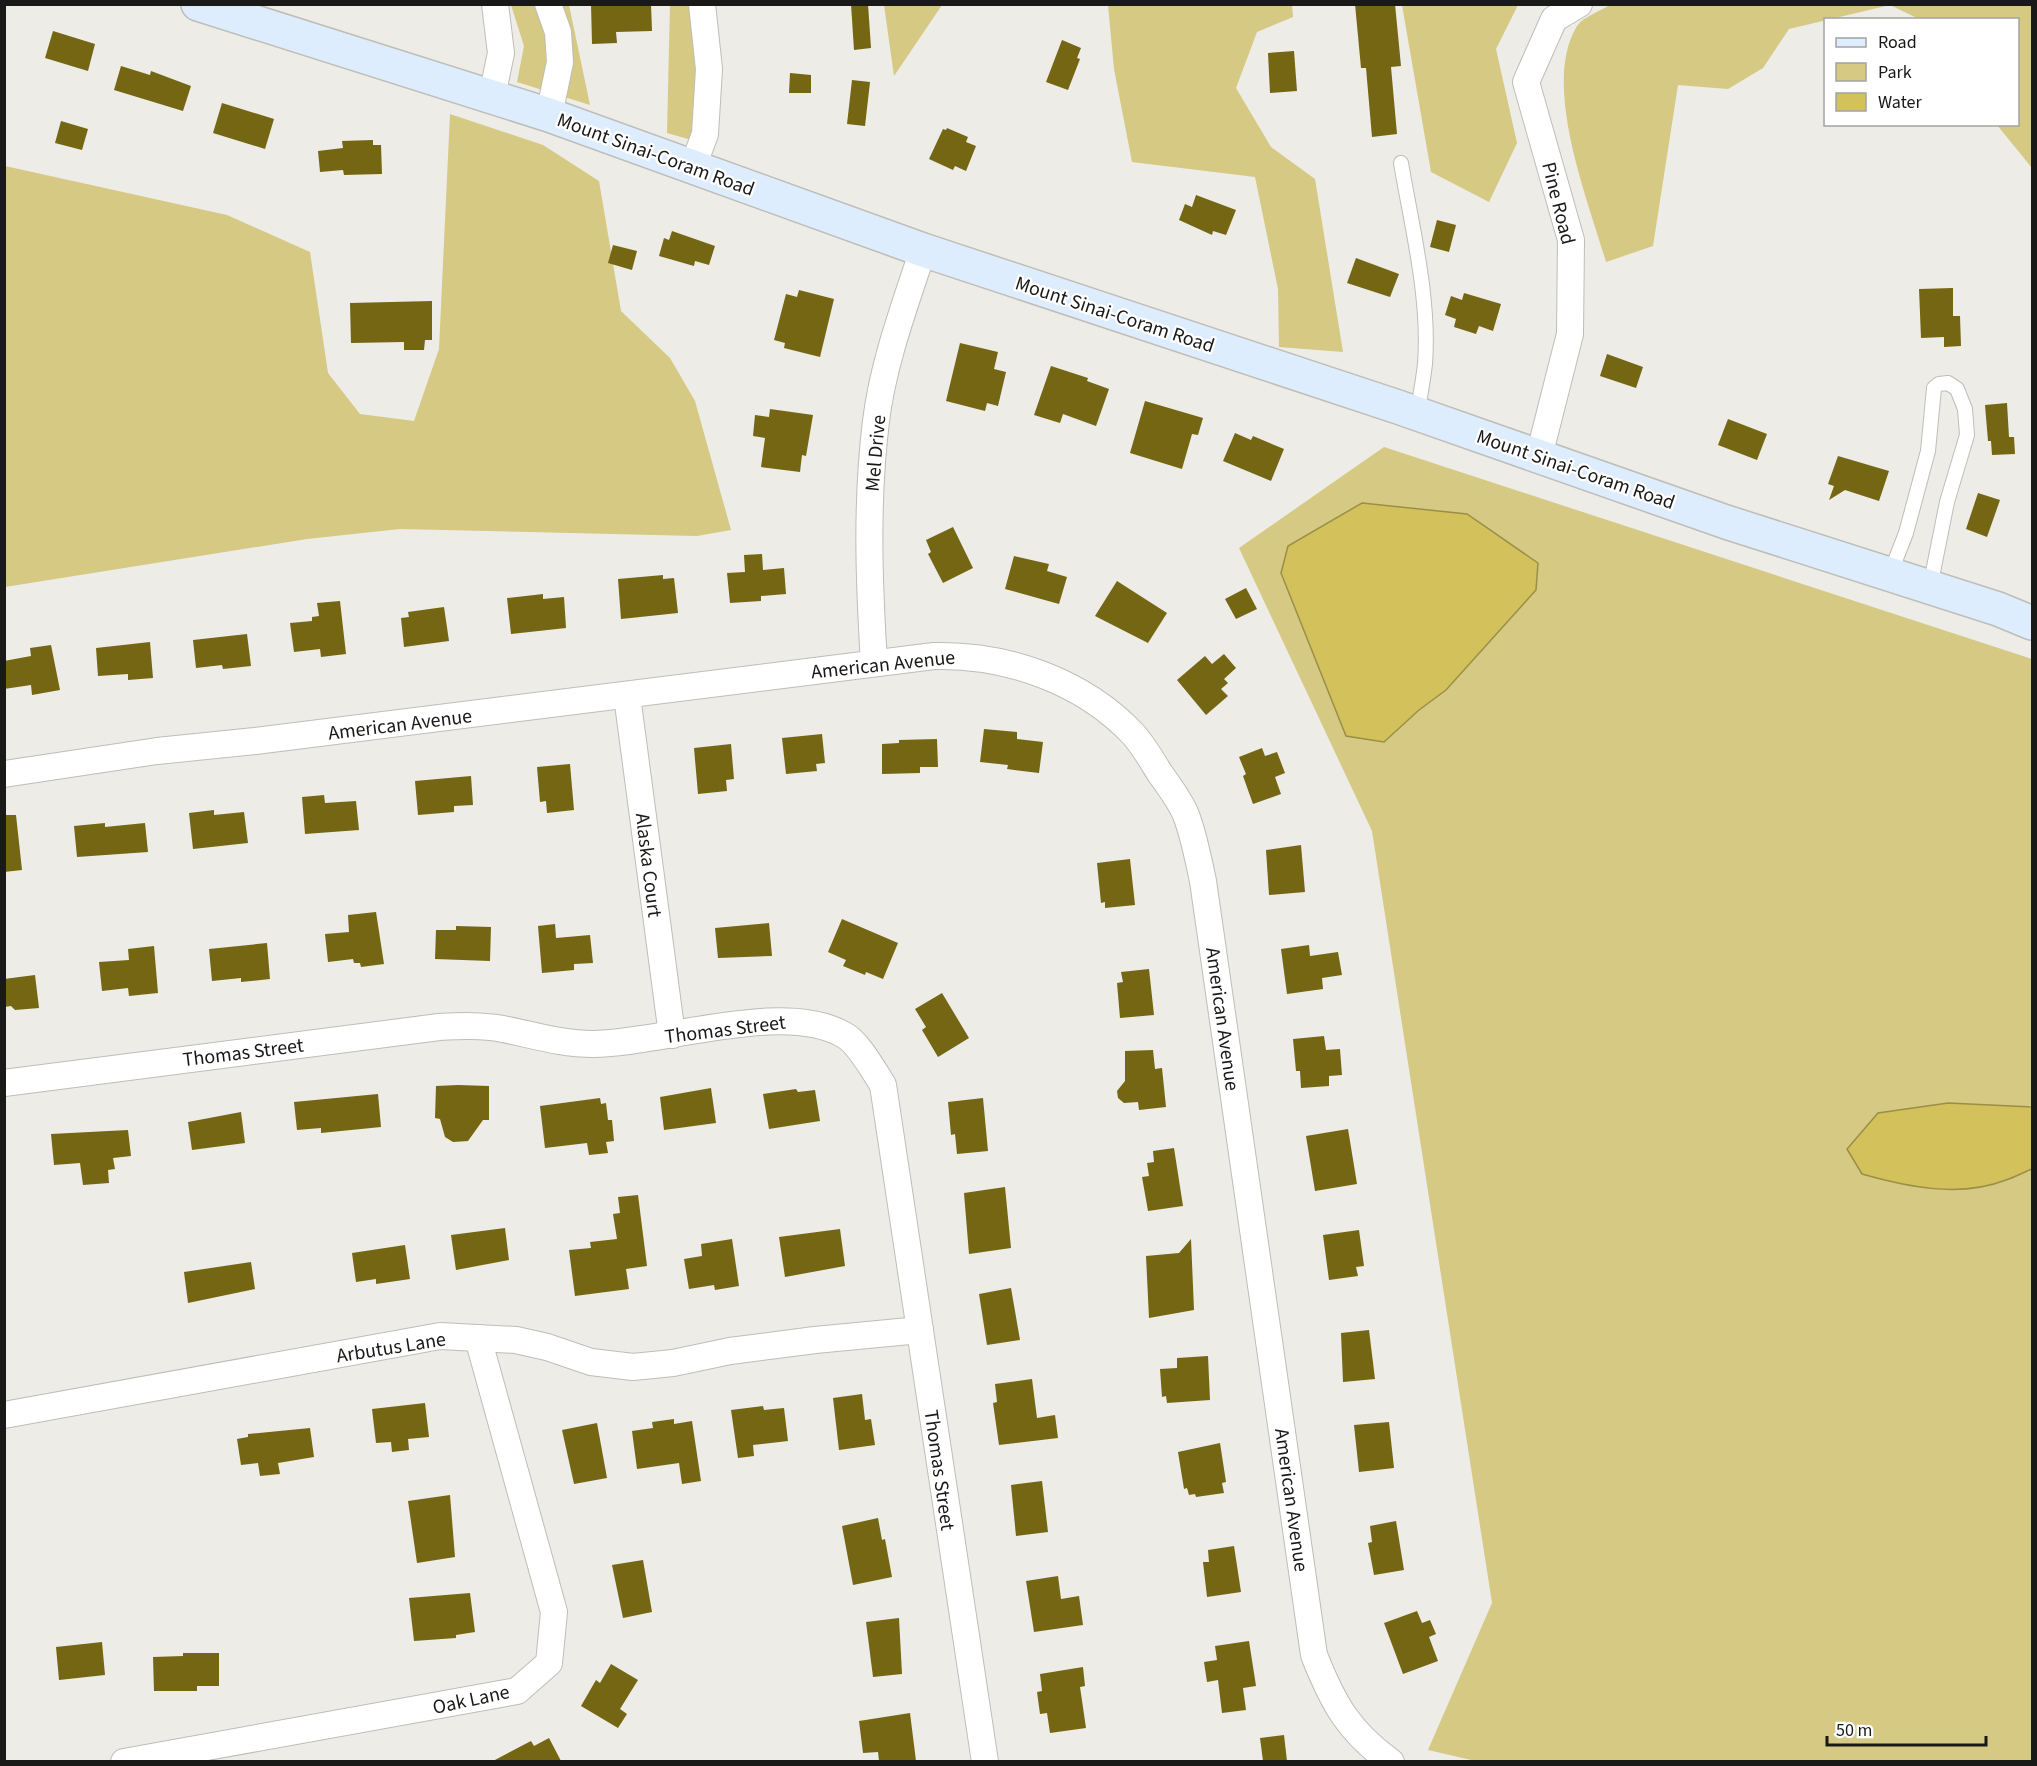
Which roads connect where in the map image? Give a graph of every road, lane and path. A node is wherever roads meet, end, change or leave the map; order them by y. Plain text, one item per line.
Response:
1 (198, 4) edge
2 (495, 4) edge
3 (548, 4) edge
4 (702, 4) edge
5 (1579, 4) edge
6 (1553, 12) edge
7 (492, 96) junction
8 (549, 115) junction
9 (1401, 163) dead end
10 (692, 168) junction
11 (922, 250) junction
12 (1417, 414) junction
13 (1539, 456) junction
14 (1890, 574) junction
15 (1930, 587) junction
16 (2032, 623) edge
17 (874, 663) junction
18 (627, 696) junction
19 (4, 774) edge
20 (672, 1035) junction
21 (4, 1083) edge
22 (920, 1330) junction
23 (478, 1338) junction
24 (4, 1415) edge
25 (124, 1761) edge
26 (985, 1761) edge
27 (1390, 1761) edge

1 - 7 main road, Mount Sinai-Coram Road
2 - 7 street
3 - 8 street
4 - 10 street
5 - 6 street, Pine Road
6 - 13 street, Pine Road
7 - 8 main road, Mount Sinai-Coram Road
8 - 10 main road, Mount Sinai-Coram Road
9 - 12 lane
10 - 11 main road, Mount Sinai-Coram Road
11 - 12 main road, Mount Sinai-Coram Road
11 - 17 street, Mel Drive
12 - 13 main road, Mount Sinai-Coram Road
13 - 14 main road, Mount Sinai-Coram Road
14 - 15 main road, Mount Sinai-Coram Road
14 - 15 lane
15 - 16 main road, Mount Sinai-Coram Road
17 - 18 street, American Avenue
17 - 27 street, American Avenue
18 - 19 street, American Avenue
18 - 20 street, Alaska Court
20 - 21 street, Thomas Street
20 - 22 street, Thomas Street
22 - 23 street, Arbutus Lane
22 - 26 street, Thomas Street
23 - 24 street, Arbutus Lane
23 - 25 street, Oak Lane

